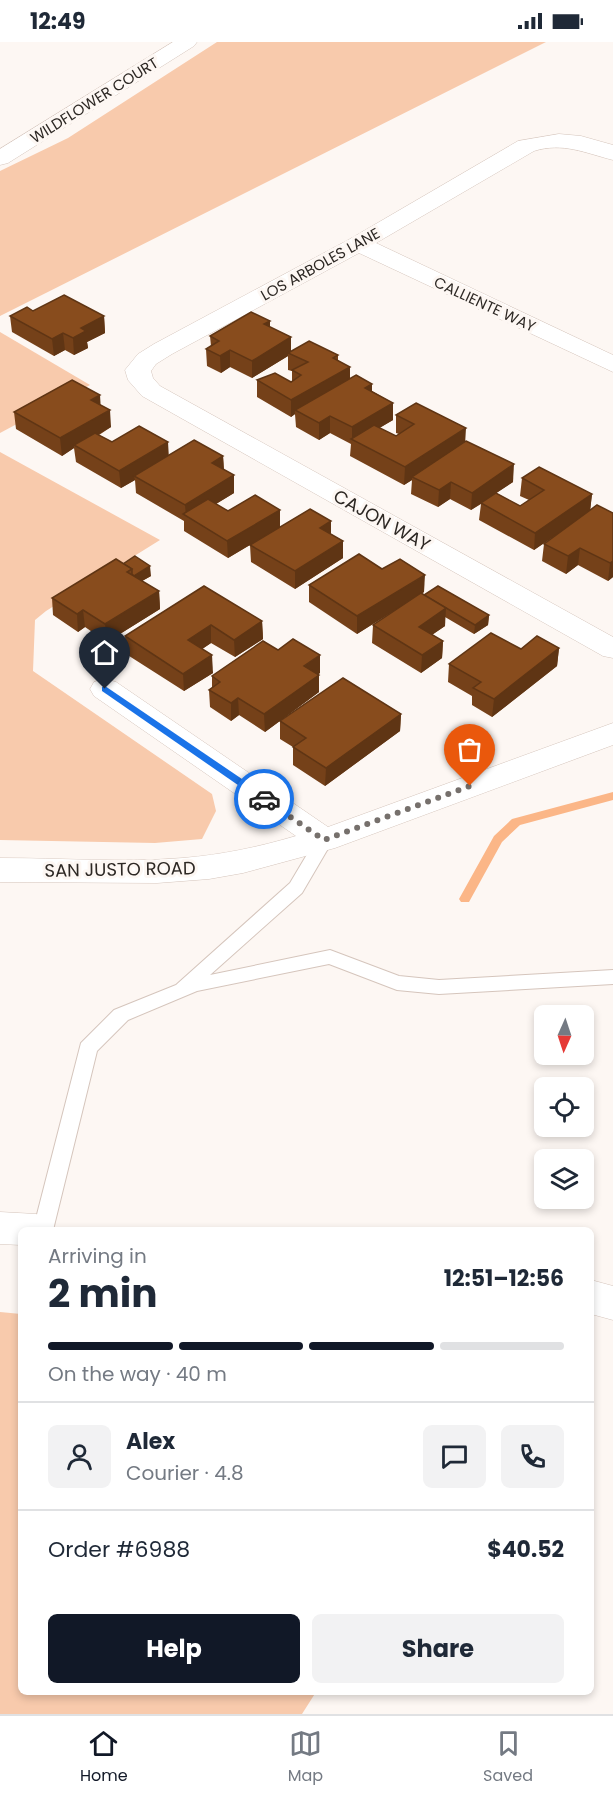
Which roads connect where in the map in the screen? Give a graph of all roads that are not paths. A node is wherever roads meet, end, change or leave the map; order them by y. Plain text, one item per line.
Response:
1 (187, 42) edge
2 (613, 153) edge
3 (0, 158) edge
4 (358, 244) junction
5 (613, 364) edge
6 (151, 391) joint
7 (613, 649) edge
8 (105, 689) dead end
9 (613, 733) edge
10 (324, 840) junction
11 (0, 870) edge
12 (613, 977) edge
13 (180, 991) junction
14 (44, 1227) edge
15 (0, 1228) edge
16 (18, 1229) edge
17 (594, 1298) edge
18 (613, 1302) edge

1 - 3 street, WILDFLOWER COURT
2 - 4 street, LOS ARBOLES LANE
4 - 5 street, CALLIENTE WAY
4 - 6 street, LOS ARBOLES LANE
6 - 7 street, CAJON WAY
8 - 10 street
9 - 10 street, SAN JUSTO ROAD
10 - 11 street, SAN JUSTO ROAD
10 - 13 lane
12 - 13 lane
13 - 14 lane
15 - 16 street
17 - 18 street

